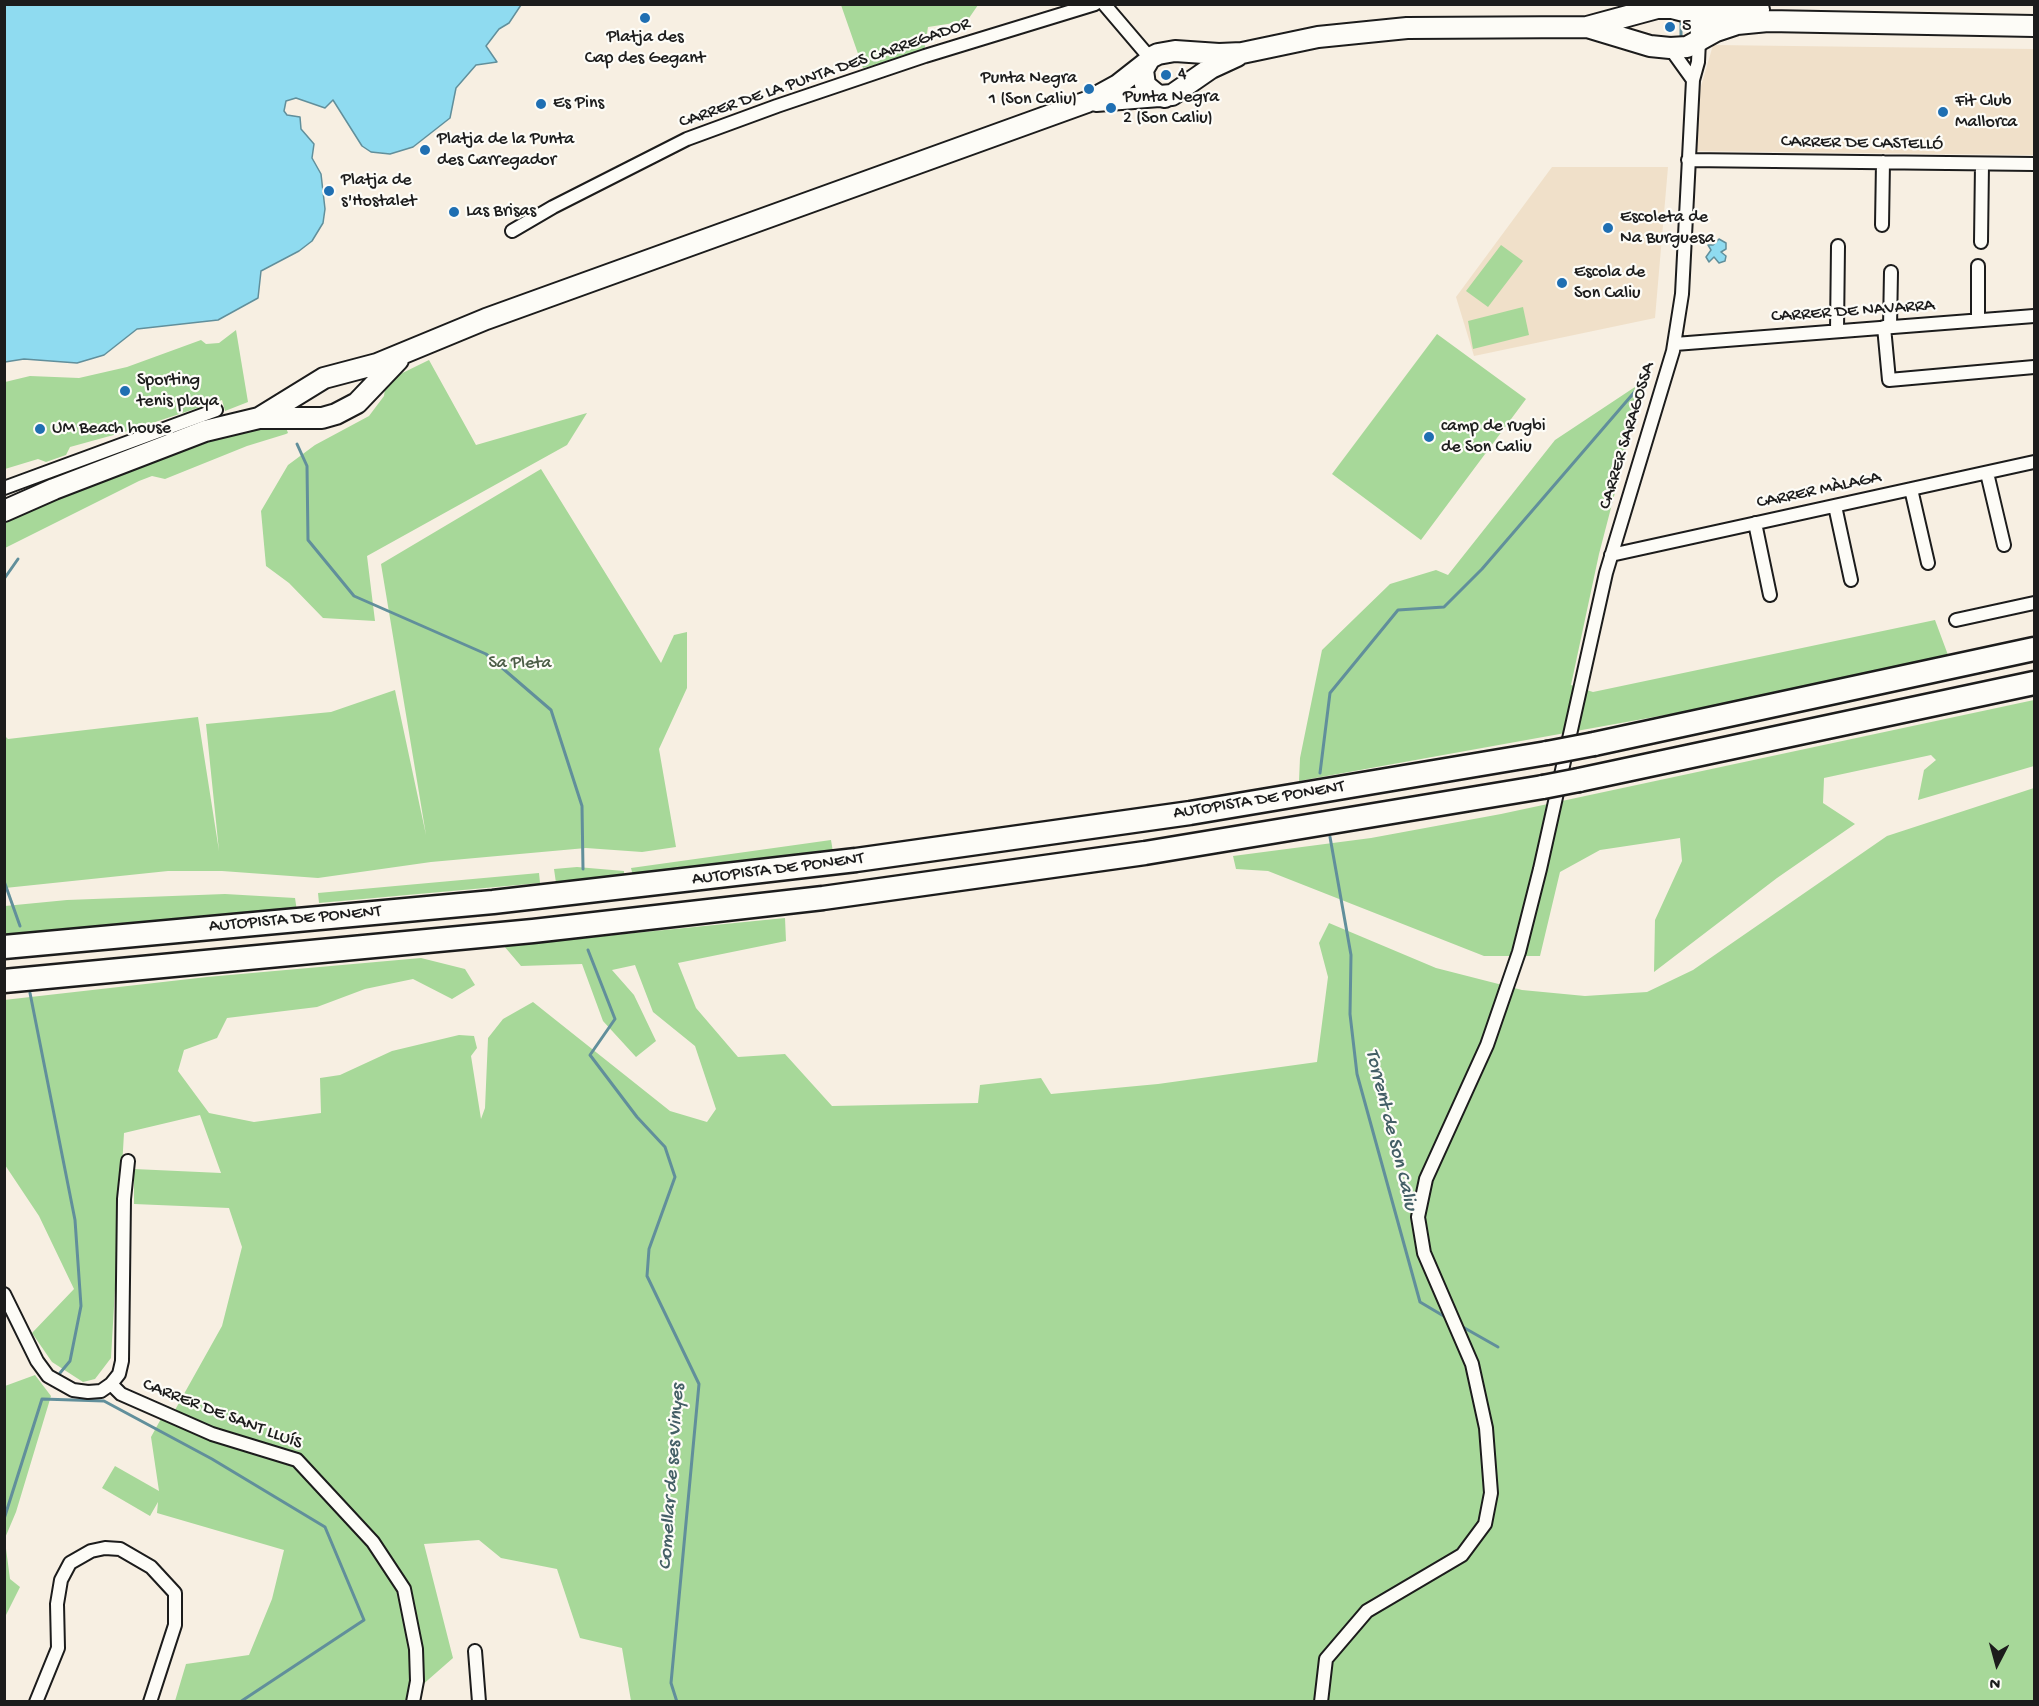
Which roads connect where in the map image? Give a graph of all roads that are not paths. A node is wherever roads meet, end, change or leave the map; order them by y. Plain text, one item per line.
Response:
1 (1095, 4) edge
2 (1104, 4) edge
3 (1746, 7) edge
4 (1648, 10) junction
5 (1696, 14) junction
6 (2034, 14) edge
7 (2034, 26) edge
8 (1587, 27) junction
9 (1700, 41) junction
10 (1650, 46) junction
11 (1670, 48) junction
12 (1242, 53) junction
13 (1154, 58) junction
14 (1693, 80) junction
15 (1172, 94) junction
16 (1087, 102) junction
17 (1688, 160) junction
18 (1883, 162) junction
19 (1982, 164) junction
20 (2034, 164) edge
21 (1882, 225) dead end
22 (512, 231) dead end
23 (1981, 242) dead end
24 (1838, 246) dead end
25 (1978, 266) dead end
26 (1891, 272) dead end
27 (2034, 316) edge
28 (1978, 320) junction
29 (1887, 327) junction
30 (1837, 331) junction
31 (1675, 344) junction
32 (412, 349) junction
33 (2034, 367) edge
34 (325, 379) junction
35 (216, 410) dead end
36 (336, 412) junction
37 (259, 418) junction
38 (2034, 462) edge
39 (1987, 473) junction
40 (4, 488) edge
41 (1911, 489) junction
42 (1835, 506) junction
43 (4, 512) edge
44 (1755, 524) junction
45 (2004, 545) dead end
46 (1611, 555) junction
47 (1928, 562) dead end
48 (1851, 580) dead end
49 (1770, 595) dead end
50 (2034, 603) edge
51 (1956, 620) dead end
52 (2034, 640) edge
53 (2034, 649) edge
54 (1922, 675) junction
55 (2034, 683) edge
56 (1550, 792) junction
57 (4, 947) edge
58 (4, 981) edge
59 (128, 1161) dead end
60 (4, 1294) edge
61 (111, 1384) junction
62 (475, 1651) dead end
63 (36, 1701) edge
64 (150, 1701) edge
65 (413, 1701) edge
66 (479, 1701) edge
67 (1321, 1701) edge

1 - 22 street, CARRER DE LA PUNTA DES CARREGADOR
2 - 13 street
3 - 5 main road
3 - 6 main road
4 - 5 main road
4 - 8 main road
4 - 10 main road
5 - 9 main road
7 - 9 main road
8 - 10 main road
8 - 12 main road
9 - 11 main road
9 - 14 street, CARRER SARAGOSSA
10 - 11 main road
11 - 14 street
12 - 13 main road
12 - 15 main road
13 - 15 main road
13 - 15 main road
13 - 16 main road
14 - 17 street, CARRER SARAGOSSA
15 - 16 main road
16 - 32 main road
17 - 18 street, CARRER DE CASTELLÓ
17 - 31 street, CARRER SARAGOSSA
18 - 19 street, CARRER DE CASTELLÓ
18 - 21 street
19 - 20 street, CARRER DE CASTELLÓ
19 - 23 street
24 - 30 street
25 - 28 street
26 - 29 street
27 - 28 street, CARRER DE NAVARRA
28 - 29 street, CARRER DE NAVARRA
29 - 30 street, CARRER DE NAVARRA
29 - 33 street
30 - 31 street, CARRER DE NAVARRA
31 - 46 street, CARRER SARAGOSSA
32 - 34 main road
32 - 36 main road
34 - 36 main road
34 - 36 main road
34 - 37 main road
35 - 40 street
36 - 37 main road
37 - 43 main road
38 - 39 street, CARRER MÀLAGA
39 - 41 street, CARRER MÀLAGA
39 - 45 street
41 - 42 street, CARRER MÀLAGA
41 - 47 street
42 - 44 street, CARRER MÀLAGA
42 - 48 street
44 - 46 street, CARRER MÀLAGA
44 - 49 street
46 - 56 street, CARRER SARAGOSSA
50 - 51 street
52 - 54 highway
53 - 54 highway
54 - 57 highway, AUTOPISTA DE PONENT, bridge
55 - 56 highway, AUTOPISTA DE PONENT, bridge
56 - 58 highway, AUTOPISTA DE PONENT
56 - 67 street, CARRER SARAGOSSA
59 - 61 street
60 - 61 street
61 - 65 street, CARRER DE SANT LLUÍS
62 - 66 street
63 - 64 street

